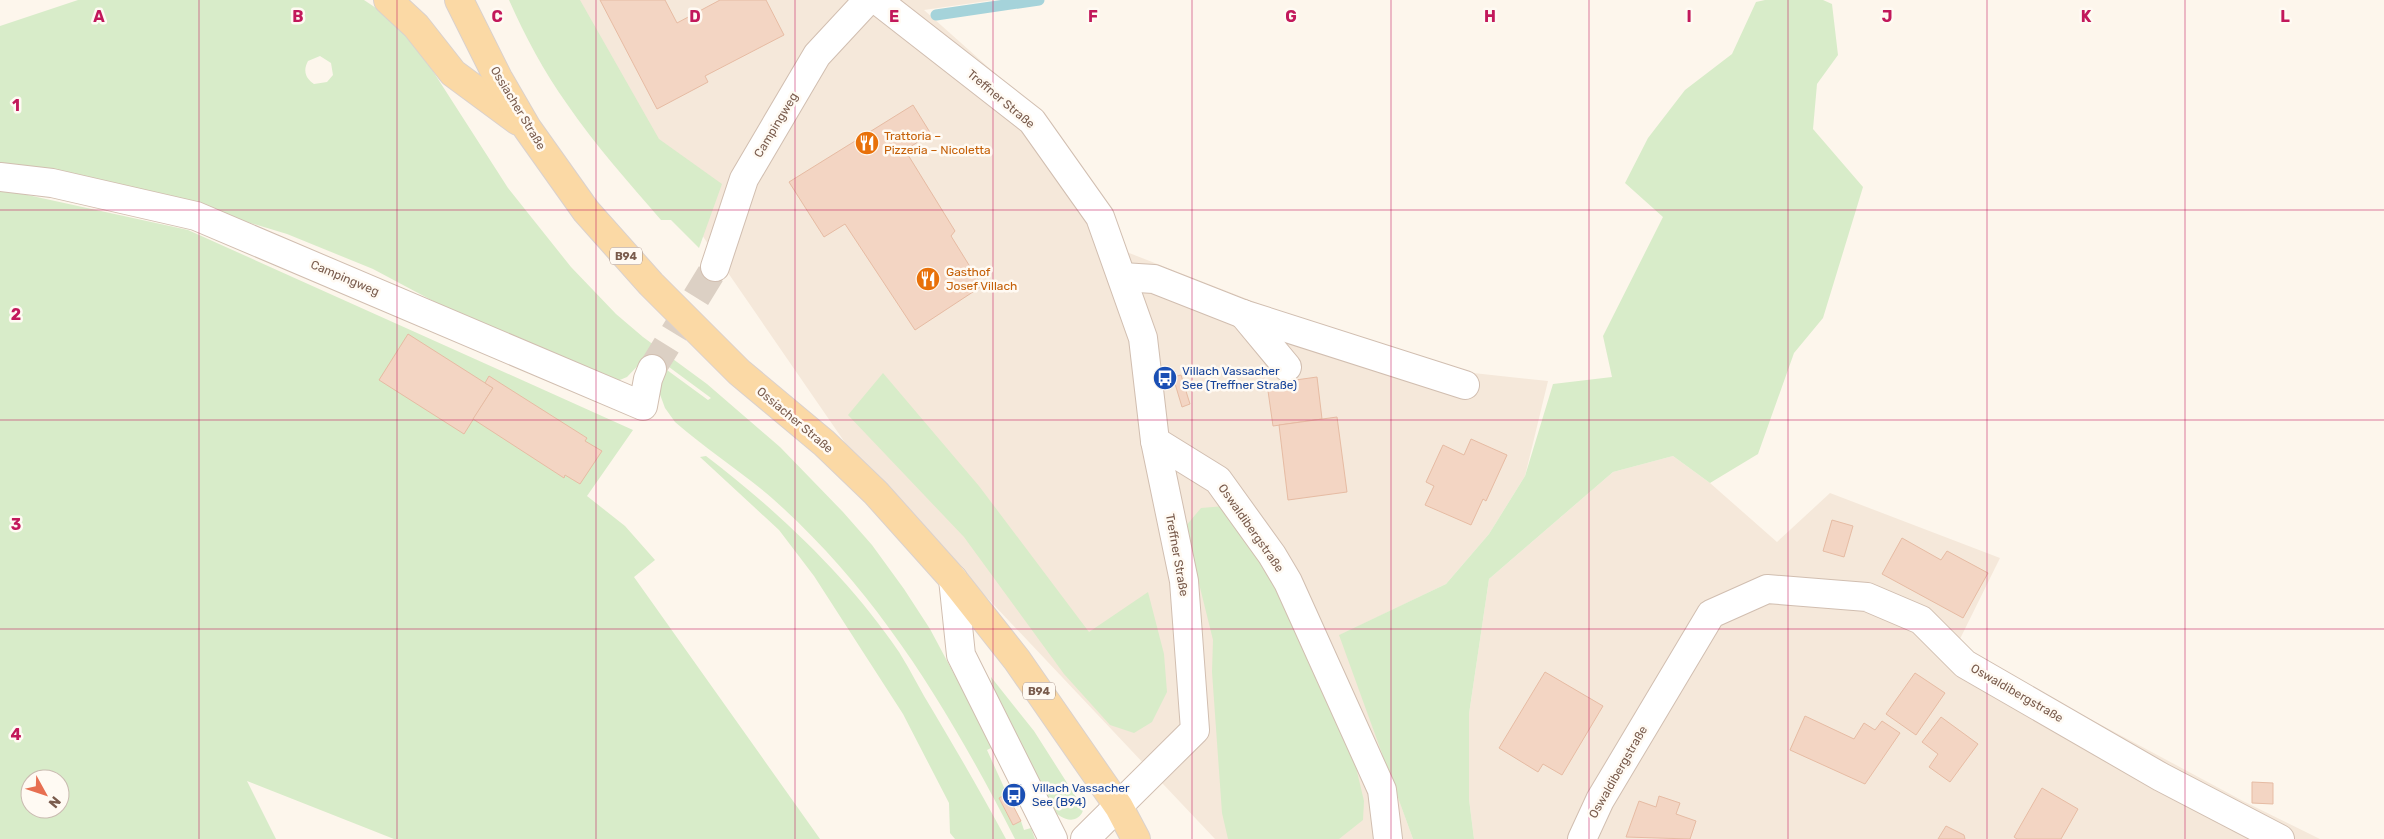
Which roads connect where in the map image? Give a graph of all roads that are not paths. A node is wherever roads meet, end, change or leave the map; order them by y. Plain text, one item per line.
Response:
1 (388, 0) edge
2 (459, 0) edge
3 (868, 0) edge
4 (876, 0) edge
5 (527, 128) junction
6 (0, 177) edge
7 (715, 267) tunnel mouth
8 (1122, 277) junction
9 (1243, 314) junction
10 (1287, 367) dead end
11 (652, 369) tunnel mouth
12 (1465, 384) dead end
13 (1155, 440) junction
14 (953, 580) junction
15 (1119, 807) junction
16 (1052, 839) edge
17 (1085, 839) edge
18 (1136, 839) edge
19 (1388, 839) edge
20 (1582, 839) edge
21 (2280, 839) edge

1 - 5 main road, B94
2 - 5 main road, Ossiacher Straße / B94
3 - 7 street, Campingweg
4 - 8 street, Treffner Straße
5 - 14 main road, Ossiacher Straße / B94
6 - 11 street, Campingweg
8 - 9 street
8 - 13 street, Treffner Straße
9 - 10 street
9 - 12 street
13 - 15 street, Treffner Straße
13 - 19 street, Oswaldibergstraße
14 - 15 main road, Ossiacher Straße / B94
14 - 16 street
15 - 17 street, Treffner Straße
15 - 18 main road, Ossiacher Straße / B94
20 - 21 street, Oswaldibergstraße

